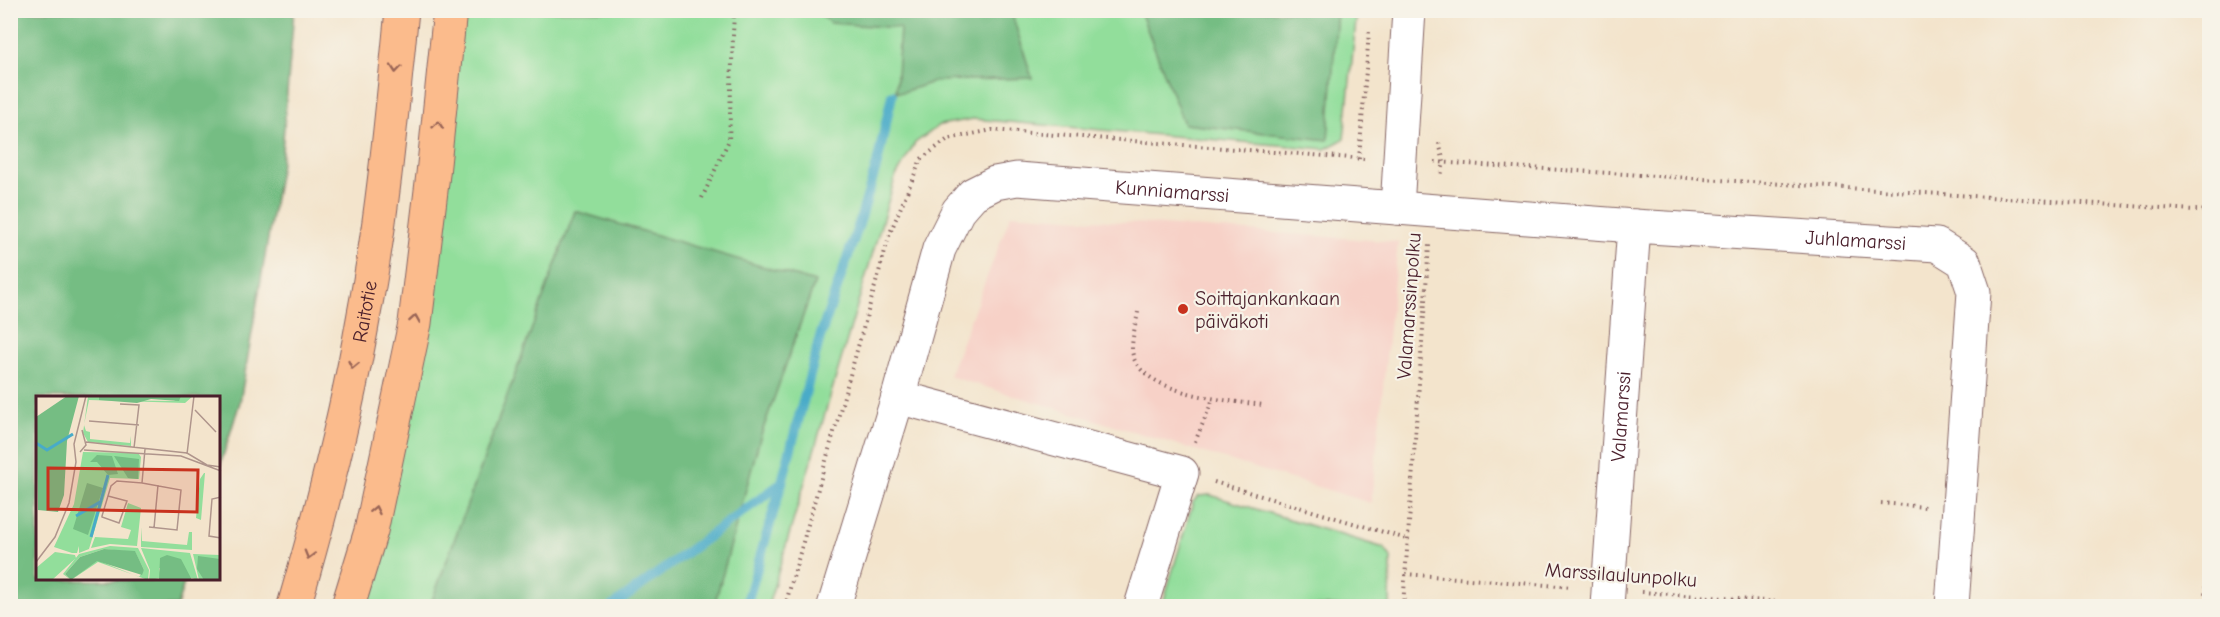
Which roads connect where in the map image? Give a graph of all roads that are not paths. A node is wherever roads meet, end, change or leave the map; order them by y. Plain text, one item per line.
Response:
1 (402, 10) edge
2 (450, 10) edge
3 (1409, 10) edge
4 (1397, 208) junction
5 (1634, 226) junction
6 (898, 397) junction
7 (1608, 598) edge
8 (294, 606) edge
9 (348, 606) edge
10 (834, 606) edge
11 (1141, 606) edge
12 (1952, 606) edge

1 -> 8 main road, Raitotie
9 -> 2 main road
3 - 4 street
4 - 5 street, Juhlamarssi
4 - 6 street, Kunniamarssi
5 - 7 street, Valamarssi
5 - 12 street, Juhlamarssi
6 - 10 street, Kunniamarssi
6 - 11 street

